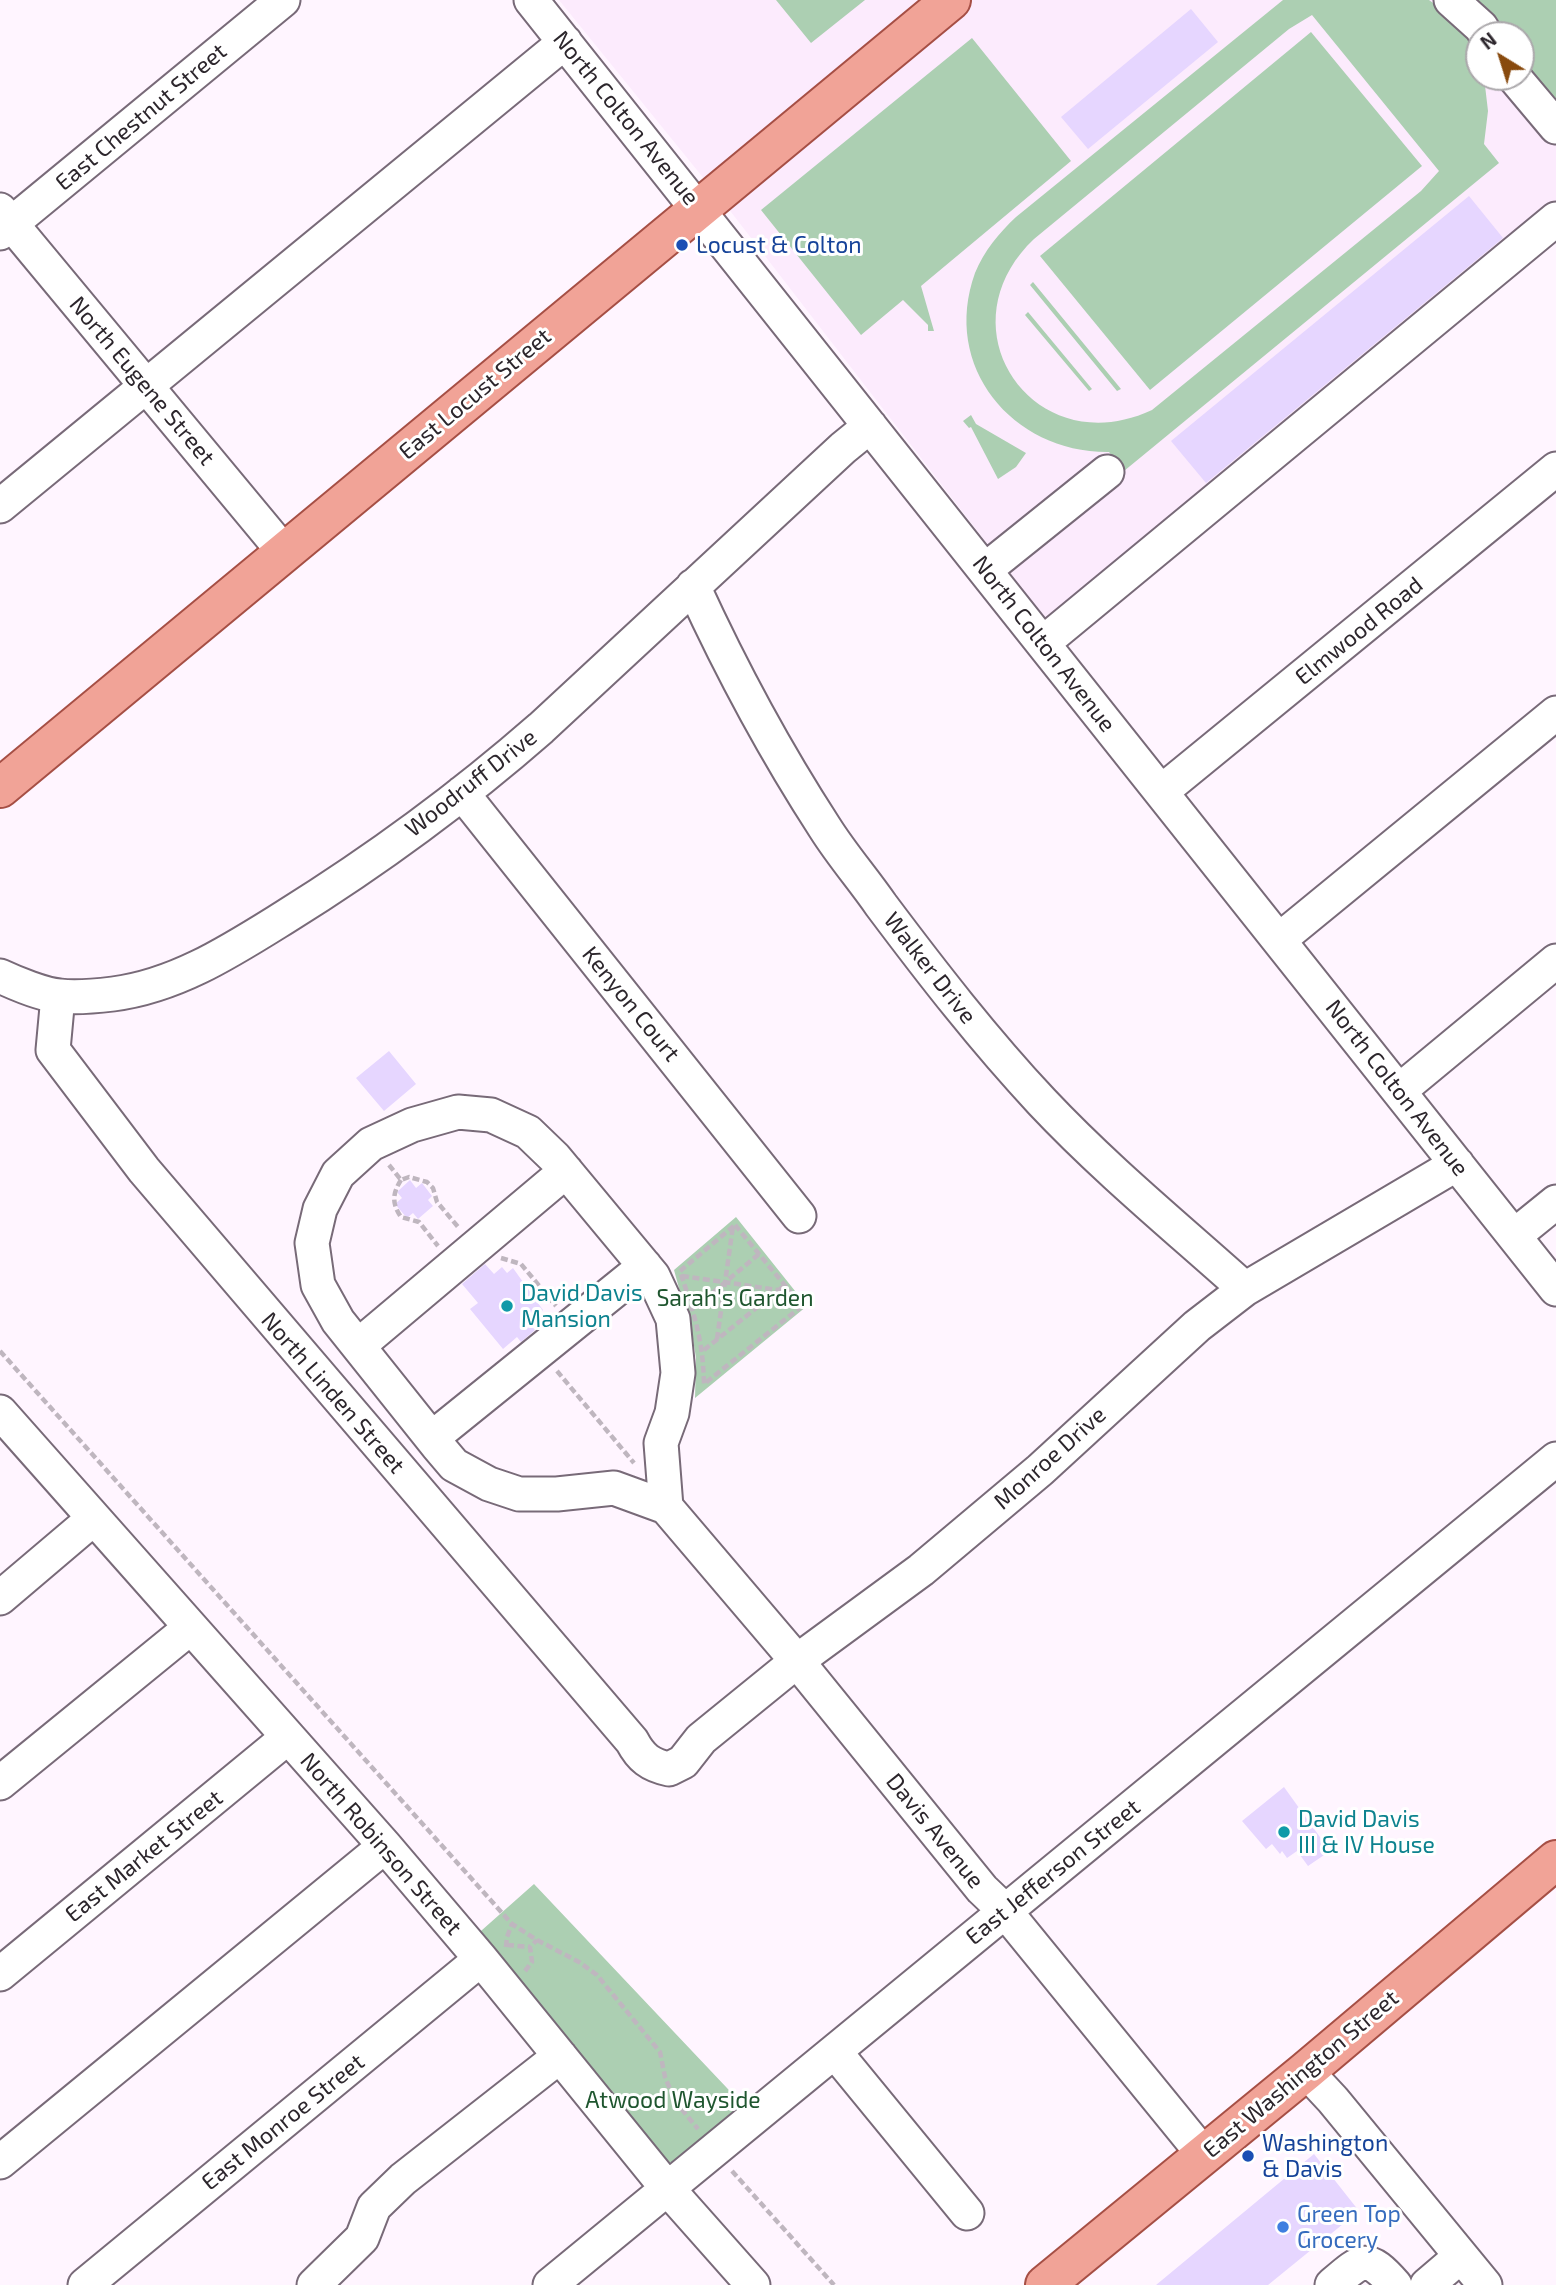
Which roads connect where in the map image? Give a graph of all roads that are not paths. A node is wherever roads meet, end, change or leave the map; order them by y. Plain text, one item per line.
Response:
1 (283, 0) edge
2 (531, 0) edge
3 (951, 0) edge
4 (1451, 0) edge
5 (1474, 21) edge
6 (565, 42) junction
7 (1526, 91) edge
8 (1556, 127) edge
9 (699, 209) junction
10 (1556, 219) edge
11 (4, 223) edge
12 (146, 386) junction
13 (870, 426) junction
14 (1556, 469) edge
15 (1107, 471) dead end
16 (0, 506) edge
17 (284, 552) junction
18 (985, 570) junction
19 (693, 586) junction
20 (1043, 643) junction
21 (1556, 713) edge
22 (0, 788) edge
23 (1161, 792) junction
24 (463, 793) junction
25 (1279, 940) junction
26 (1556, 961) edge
27 (0, 976) edge
28 (58, 996) junction
29 (1399, 1091) junction
30 (1457, 1164) junction
31 (566, 1171) junction
32 (1556, 1202) edge
33 (799, 1216) dead end
34 (1514, 1236) junction
35 (645, 1266) junction
36 (1245, 1289) junction
37 (1556, 1289) edge
38 (358, 1346) junction
39 (0, 1412) edge
40 (432, 1438) junction
41 (1556, 1459) edge
42 (638, 1470) junction
43 (666, 1507) junction
44 (93, 1520) junction
45 (0, 1598) edge
46 (190, 1628) junction
47 (797, 1661) junction
48 (288, 1737) junction
49 (658, 1766) joint
50 (0, 1783) edge
51 (385, 1846) junction
52 (1556, 1860) edge
53 (1005, 1911) junction
54 (494, 1952) junction
55 (0, 1974) edge
56 (835, 2052) junction
57 (560, 2056) junction
58 (1306, 2071) junction
59 (1204, 2155) junction
60 (0, 2162) edge
61 (667, 2188) junction
62 (967, 2213) dead end
63 (1461, 2256) junction
64 (85, 2285) edge
65 (314, 2285) edge
66 (550, 2285) edge
67 (753, 2285) edge
68 (1045, 2285) edge
69 (1332, 2285) edge
70 (1395, 2285) edge
71 (1427, 2285) edge
72 (1485, 2285) edge

1 - 11 street, East Chestnut Street
2 - 6 street, North Colton Avenue
3 - 9 main road, East Locust Street
4 - 5 street
6 - 9 street, North Colton Avenue
6 - 12 street
7 - 8 street
9 - 13 street, North Colton Avenue
9 - 17 main road, East Locust Street
10 - 20 street
11 - 12 street, North Eugene Street
12 - 16 street
12 - 17 street, North Eugene Street
13 - 18 street, North Colton Avenue
13 - 19 street, Woodruff Drive
14 - 23 street, Elmwood Road
15 - 18 street
17 - 22 main road, East Locust Street
18 - 20 street, North Colton Avenue
19 - 24 street, Woodruff Drive
19 - 36 street, Walker Drive
20 - 23 street, North Colton Avenue
21 - 25 street
23 - 25 street, North Colton Avenue
24 - 28 street, Woodruff Drive
24 - 33 street, Kenyon Court
25 - 29 street, North Colton Avenue
26 - 29 street
27 - 28 street, Woodruff Drive
28 - 49 street, North Linden Street
29 - 30 street, North Colton Avenue
30 - 34 street, North Colton Avenue
30 - 36 street, Monroe Drive
31 - 35 street
31 - 38 street
31 - 38 street
32 - 34 street
34 - 37 street, North Colton Avenue
35 - 40 street
35 - 42 street
36 - 47 street, Monroe Drive
38 - 40 street
39 - 44 street, North Robinson Street
40 - 42 street
41 - 53 street, East Jefferson Street
42 - 43 street
42 - 43 street
43 - 47 street, Davis Avenue
44 - 45 street
44 - 46 street, North Robinson Street
46 - 48 street, North Robinson Street
46 - 50 street
47 - 49 street, Monroe Drive
47 - 53 street, Davis Avenue
48 - 51 street, North Robinson Street
48 - 55 street, East Market Street
51 - 54 street, North Robinson Street
51 - 60 street
52 - 58 main road, East Washington Street
53 - 56 street, East Jefferson Street
53 - 59 street, Davis Avenue
54 - 57 street, North Robinson Street
54 - 64 street, East Monroe Street
56 - 61 street, East Jefferson Street
56 - 62 street
57 - 61 street, North Robinson Street
57 - 65 street
58 - 59 main road, East Washington Street
58 - 63 street
59 - 68 main road, East Washington Street
61 - 66 street, East Jefferson Street
61 - 67 street, North Robinson Street
63 - 71 street
63 - 72 street
69 - 70 street

